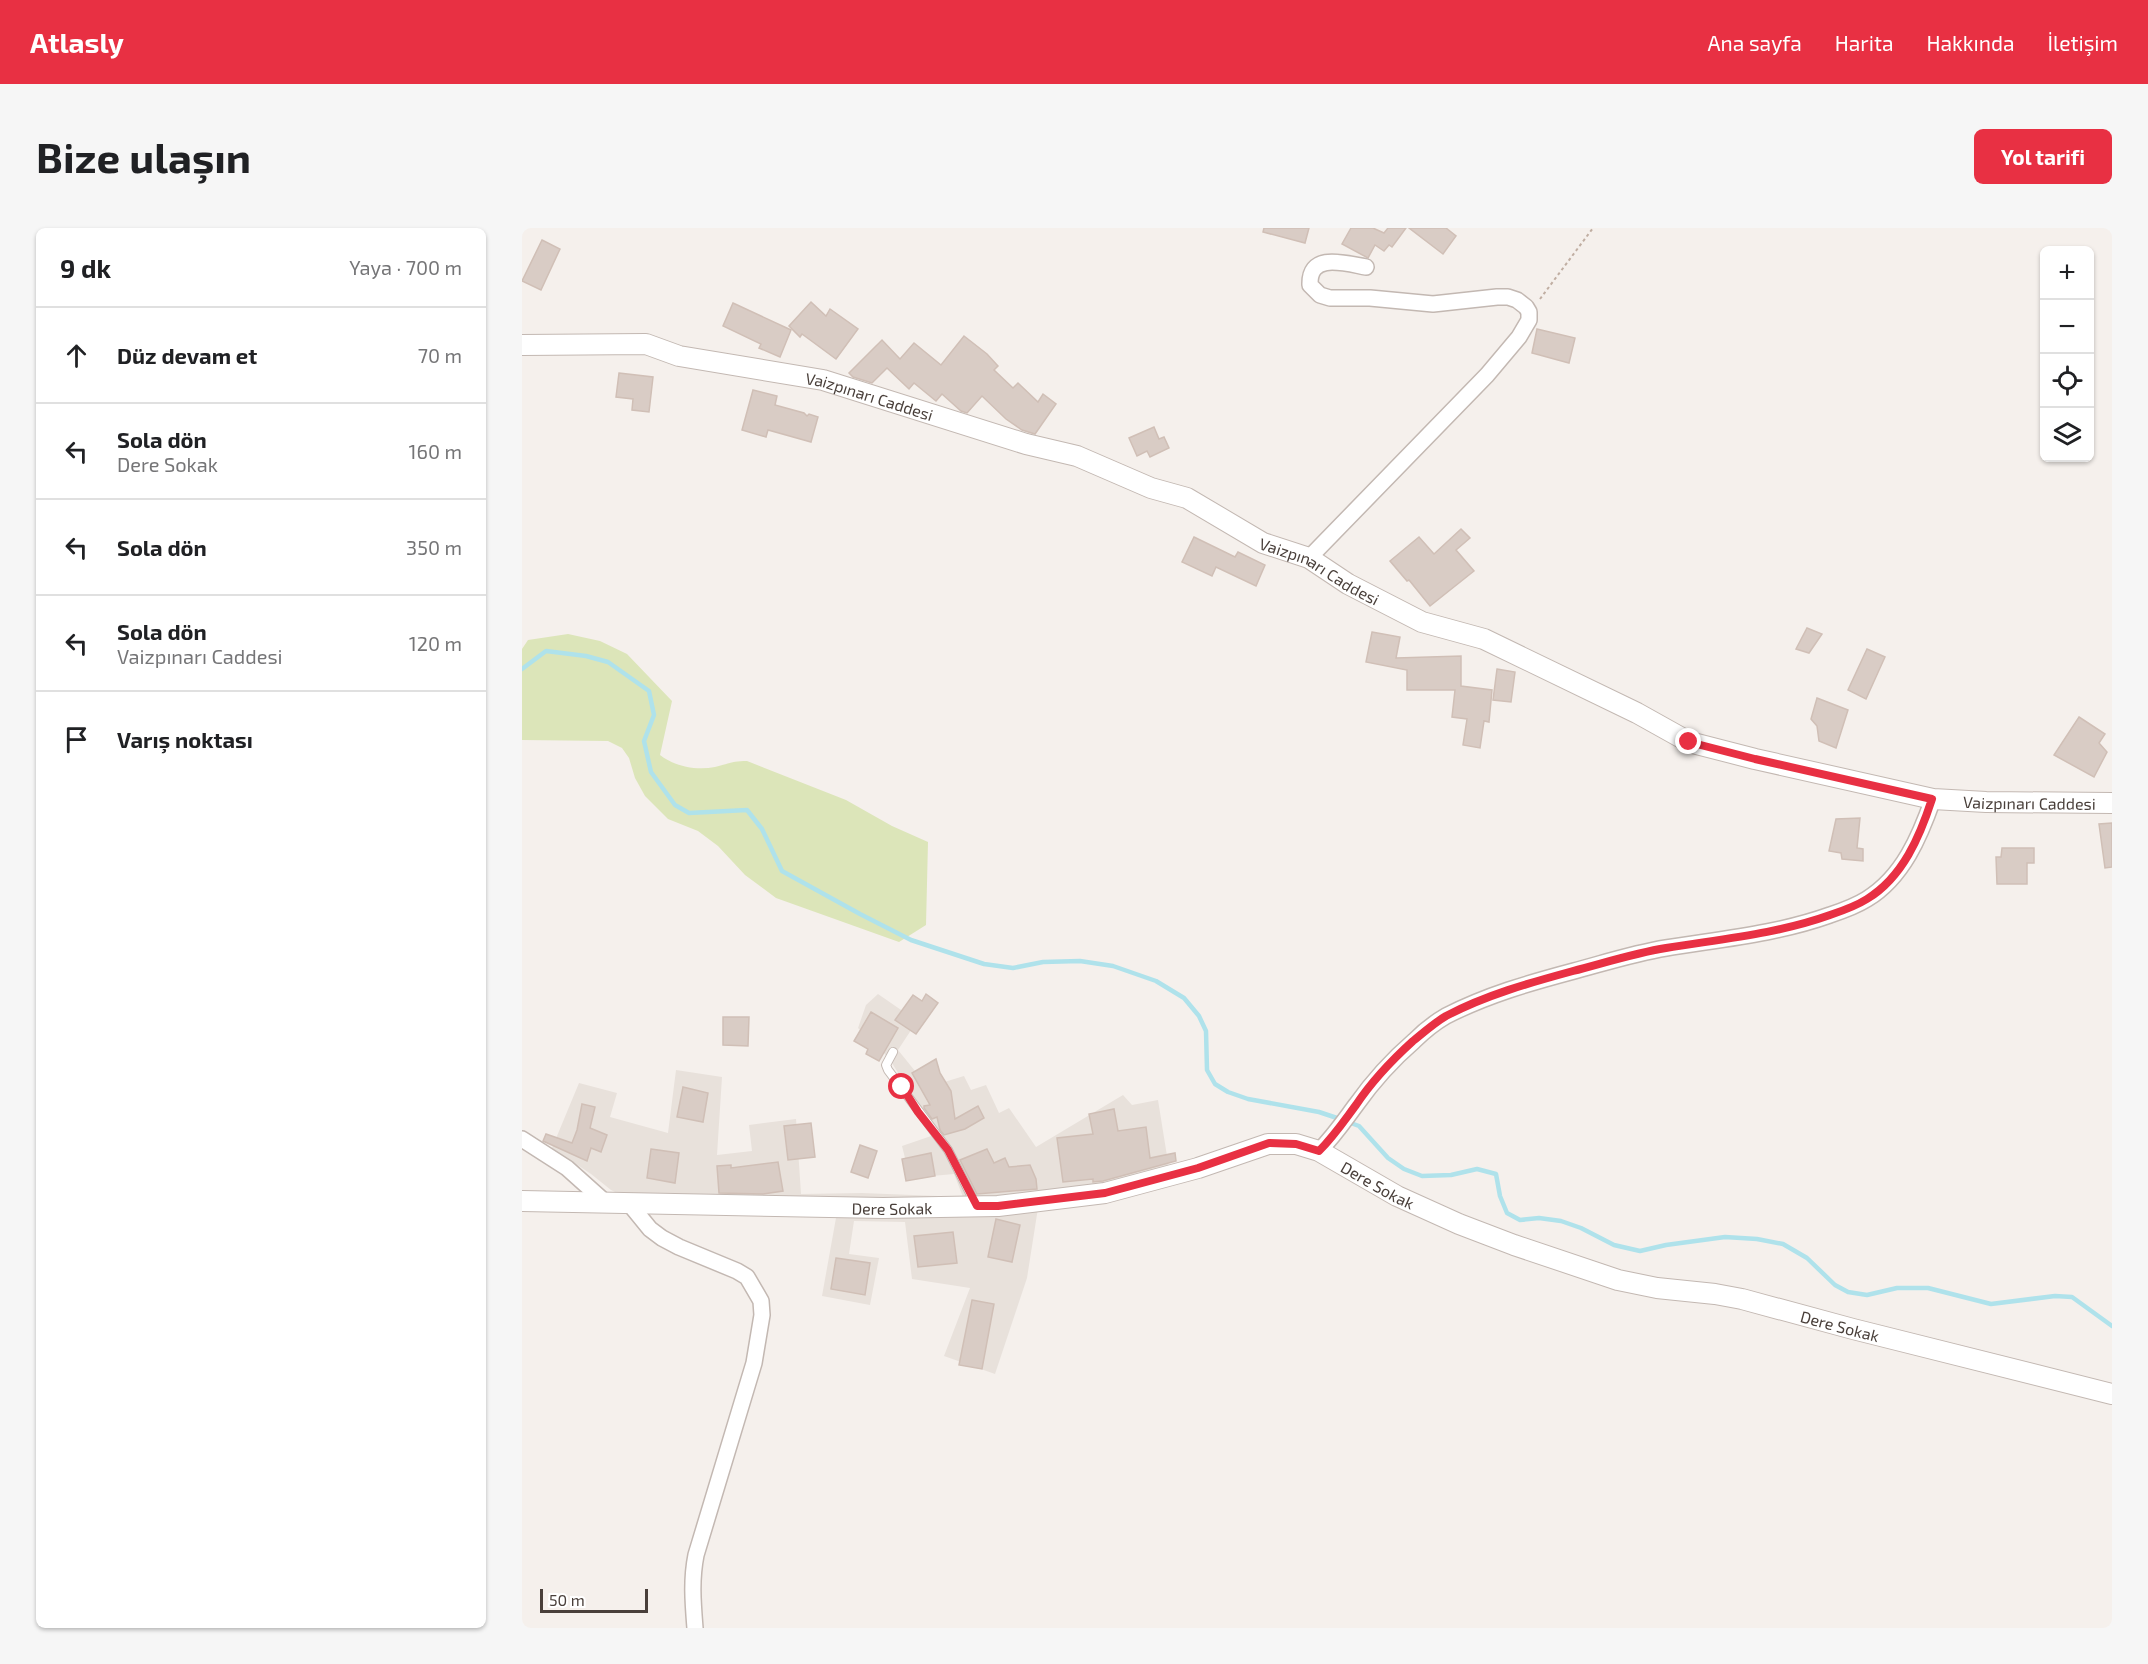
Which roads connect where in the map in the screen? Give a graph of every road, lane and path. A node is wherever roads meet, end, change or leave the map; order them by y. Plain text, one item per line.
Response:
1 (1593, 228) edge
2 (1366, 267) dead end
3 (1529, 314) junction
4 (522, 345) edge
5 (1309, 558) junction
6 (1932, 799) junction
7 (2112, 803) edge
8 (893, 1052) dead end
9 (522, 1139) edge
10 (1319, 1151) junction
11 (522, 1201) edge
12 (605, 1202) junction
13 (628, 1202) junction
14 (977, 1206) junction
15 (2112, 1394) edge
16 (695, 1628) edge

1 - 3 path
2 - 3 street
3 - 5 street
4 - 5 street, Vaizpınarı Caddesi
5 - 6 street, Vaizpınarı Caddesi
6 - 7 street, Vaizpınarı Caddesi
6 - 10 street
8 - 14 lane
9 - 12 street
10 - 14 street, Dere Sokak
10 - 15 street, Dere Sokak
11 - 12 street, Dere Sokak
12 - 13 street, Dere Sokak
13 - 14 street, Dere Sokak
13 - 16 street

